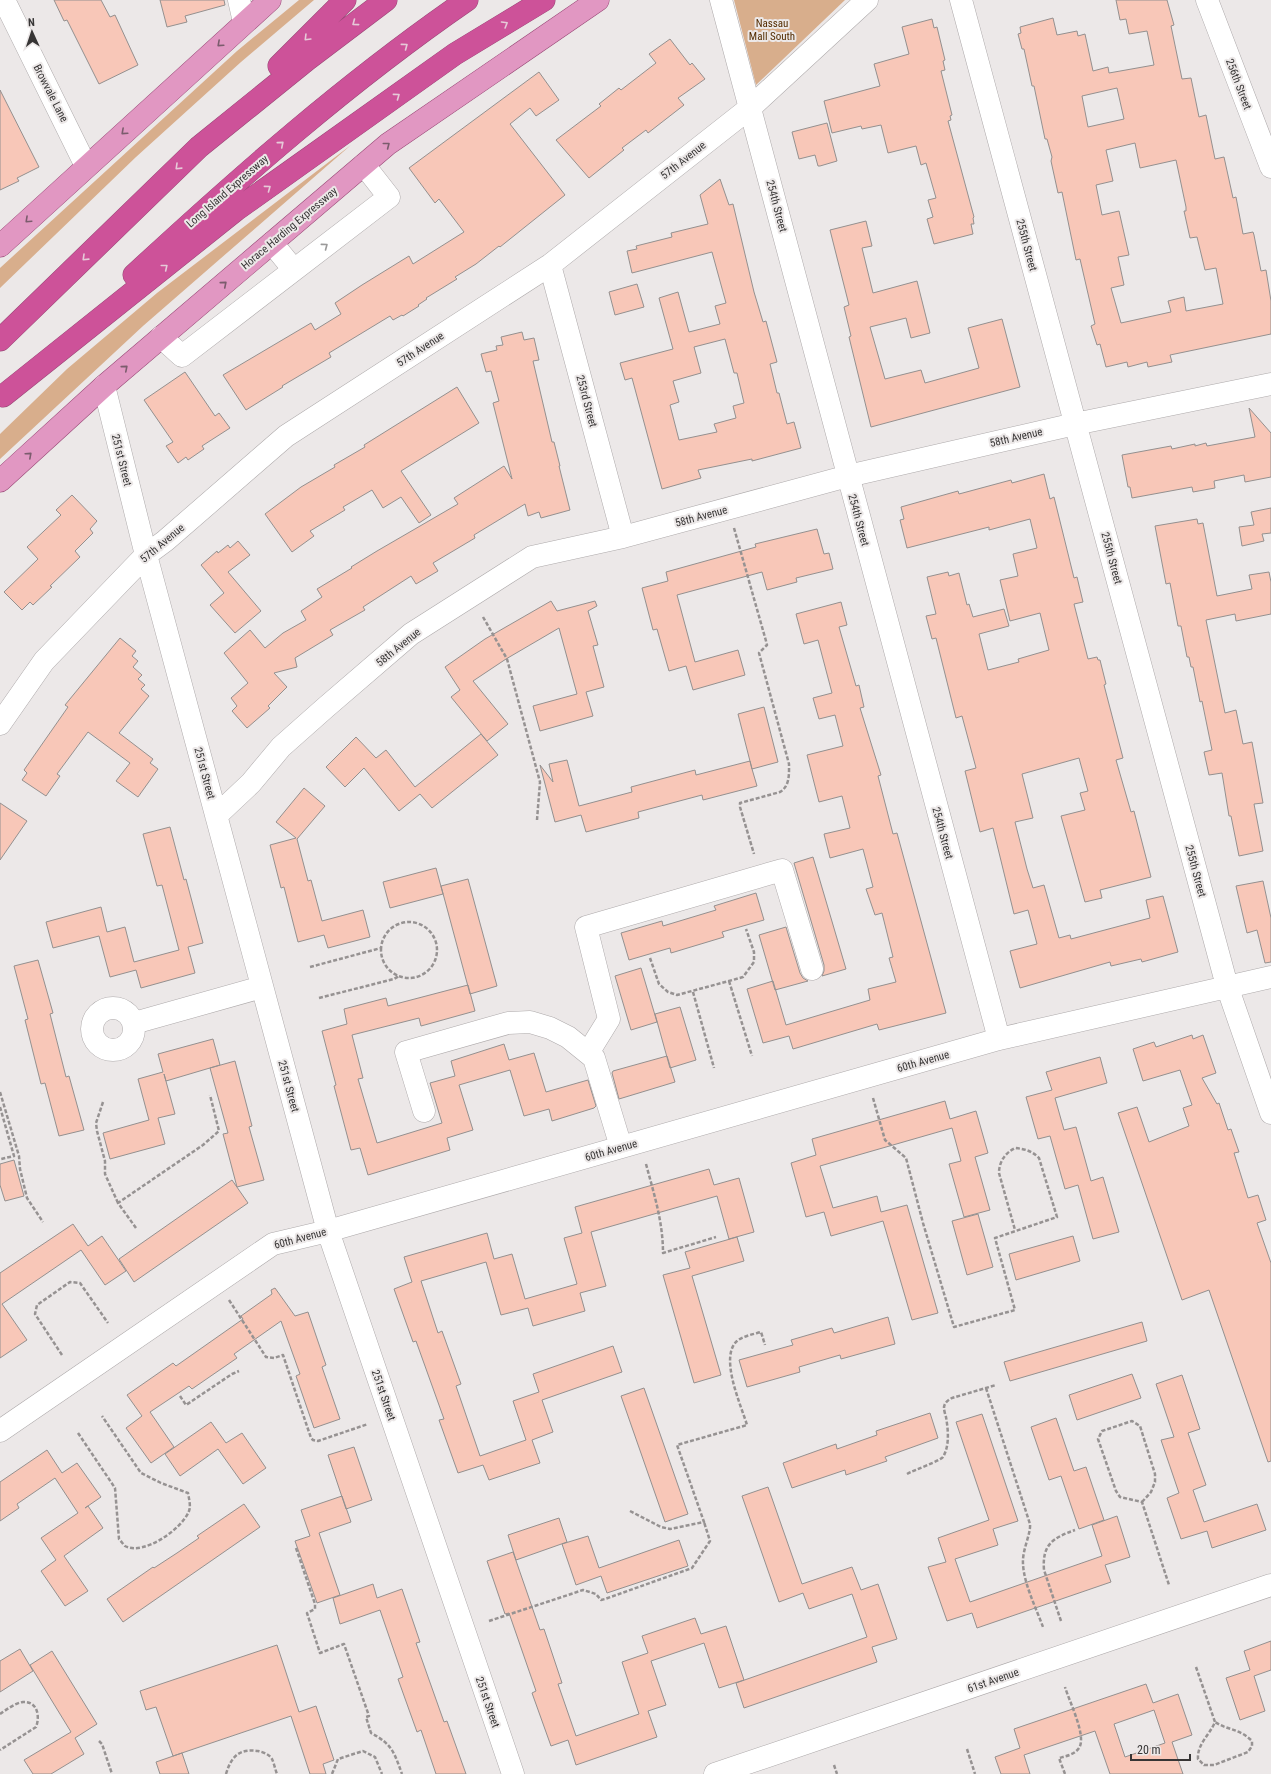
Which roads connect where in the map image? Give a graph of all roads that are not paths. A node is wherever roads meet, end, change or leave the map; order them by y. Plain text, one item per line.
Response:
1 (4, 0) edge
2 (239, 0) edge
3 (270, 0) edge
4 (345, 0) edge
5 (386, 0) edge
6 (467, 0) edge
7 (544, 0) edge
8 (598, 0) edge
9 (722, 0) edge
10 (867, 0) edge
11 (961, 0) edge
12 (1207, 0) edge
13 (244, 22) junction
14 (750, 107) junction
15 (199, 147) junction
16 (364, 164) junction
17 (86, 166) junction
18 (1271, 167) edge
19 (272, 243) junction
20 (0, 246) edge
21 (550, 264) junction
22 (294, 270) junction
23 (162, 337) junction
24 (0, 340) edge
25 (1271, 384) edge
26 (104, 386) junction
27 (2, 398) edge
28 (1075, 424) junction
29 (848, 476) junction
30 (0, 481) edge
31 (623, 537) junction
32 (146, 555) junction
33 (0, 724) edge
34 (216, 816) junction
35 (812, 969) dead end
36 (1271, 977) edge
37 (1227, 986) junction
38 (262, 987) junction
39 (134, 1023) dead end
40 (998, 1039) junction
41 (588, 1053) junction
42 (424, 1111) dead end
43 (1271, 1113) edge
44 (622, 1147) junction
45 (328, 1231) junction
46 (0, 1431) edge
47 (1271, 1585) edge
48 (513, 1774) edge
49 (715, 1774) edge

1 - 17 street, Browvale Lane
2 - 13 street
3 - 13 main road
4 -> 15 highway
5 -> 15 highway
27 -> 6 highway, Long Island Expressway
27 -> 7 highway
16 -> 8 main road, Horace Harding Expressway
9 - 14 street, 254th Street
10 - 14 street, 57th Avenue
11 - 28 street, 255th Street
12 - 18 street, 256th Street
13 -> 17 main road
14 - 21 street, 57th Avenue
14 - 29 street, 254th Street
15 -> 24 highway
16 - 19 main road, Horace Harding Expressway
22 -> 16 street
17 -> 20 main road
19 - 22 street
23 -> 19 main road, Horace Harding Expressway
21 - 31 street, 253rd Street
21 - 32 street, 57th Avenue
22 - 23 street
26 -> 23 main road, Horace Harding Expressway
25 - 28 street, 58th Avenue
30 -> 26 main road, Horace Harding Expressway
26 - 32 street, 251st Street
28 - 29 street, 58th Avenue
28 - 37 street, 255th Street
29 - 31 street, 58th Avenue
29 - 40 street, 254th Street
31 - 34 street, 58th Avenue
32 - 33 street, 57th Avenue
32 - 34 street, 251st Street
34 - 38 street, 251st Street
35 - 41 street
36 - 37 street, 60th Avenue
37 - 40 street, 60th Avenue
37 - 43 street, 255th Street
38 - 39 street
38 - 45 street, 251st Street
40 - 44 street, 60th Avenue
41 - 42 street
41 - 44 street
44 - 45 street, 60th Avenue
45 - 46 street, 60th Avenue
45 - 48 street, 251st Street
47 - 49 street, 61st Avenue

